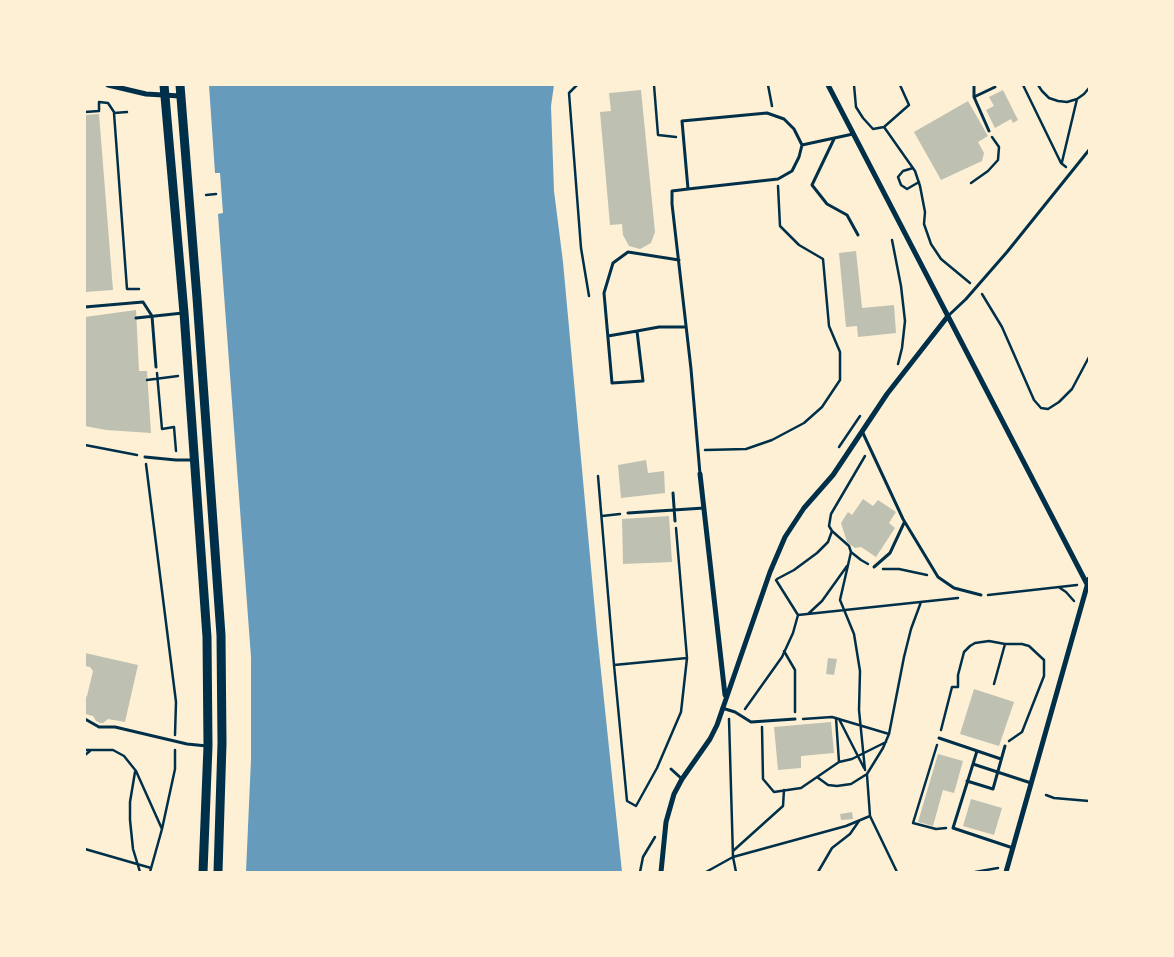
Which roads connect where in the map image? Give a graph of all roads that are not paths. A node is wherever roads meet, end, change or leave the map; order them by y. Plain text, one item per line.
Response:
1 (108, 85) edge
2 (164, 85) edge
3 (180, 85) edge
4 (828, 85) edge
5 (974, 85) edge
6 (994, 87) dead end
7 (164, 95) junction
8 (180, 96) junction
9 (974, 97) junction
10 (989, 132) road end
11 (854, 134) junction
12 (834, 138) junction
13 (802, 144) junction
14 (1089, 150) edge
15 (688, 189) junction
16 (858, 235) dead end
17 (679, 260) junction
18 (85, 307) edge
19 (184, 313) junction
20 (152, 316) junction
21 (948, 316) junction
22 (136, 318) dead end
23 (686, 327) junction
24 (637, 331) junction
25 (608, 336) junction
26 (156, 367) road end
27 (862, 430) junction
28 (145, 457) road end
29 (194, 460) junction
30 (700, 474) joint
31 (674, 492) dead end
32 (704, 508) junction
33 (675, 510) junction
34 (628, 513) road end
35 (676, 521) road end
36 (904, 522) junction
37 (874, 567) dead end
38 (1088, 581) edge
39 (981, 595) road end
40 (725, 698) junction
41 (722, 708) junction
42 (85, 719) edge
43 (795, 719) road end
44 (939, 738) road end
45 (208, 746) junction
46 (1005, 746) road end
47 (977, 751) junction
48 (1001, 759) junction
49 (973, 764) junction
50 (671, 769) dead end
51 (998, 772) junction
52 (682, 778) junction
53 (967, 782) junction
54 (1032, 783) junction
55 (1013, 848) junction
56 (1006, 870) edge
57 (203, 872) edge
58 (218, 872) edge
59 (661, 872) edge

1 - 7 street
2 - 7 main road
3 - 8 main road
4 - 11 street
5 - 9 lane
6 - 9 lane
7 - 8 street
7 - 19 main road
8 - 58 main road
9 - 10 lane
11 - 12 lane
11 - 21 street
12 - 13 lane
12 - 16 lane
13 - 15 lane
13 - 15 lane
14 - 21 lane
15 - 17 lane
17 - 23 lane
17 - 25 lane
18 - 20 lane
19 - 20 lane
19 - 29 main road
20 - 22 lane
20 - 26 lane
21 - 27 street
21 - 38 street
23 - 24 lane
23 - 30 lane
24 - 25 lane
24 - 25 lane
27 - 36 lane
27 - 40 street
28 - 29 lane
29 - 45 main road
30 - 32 street
31 - 33 lane
32 - 33 lane
32 - 40 street
33 - 34 lane
33 - 35 lane
36 - 37 lane
36 - 39 lane
38 - 54 street
40 - 41 street
41 - 43 lane
41 - 52 street
42 - 45 lane
44 - 47 lane
45 - 57 main road
46 - 48 lane
47 - 48 lane
47 - 49 lane
48 - 51 lane
49 - 51 lane
49 - 53 lane
50 - 52 lane
51 - 53 lane
51 - 54 lane
52 - 59 street
53 - 55 lane
54 - 55 street
55 - 56 street

